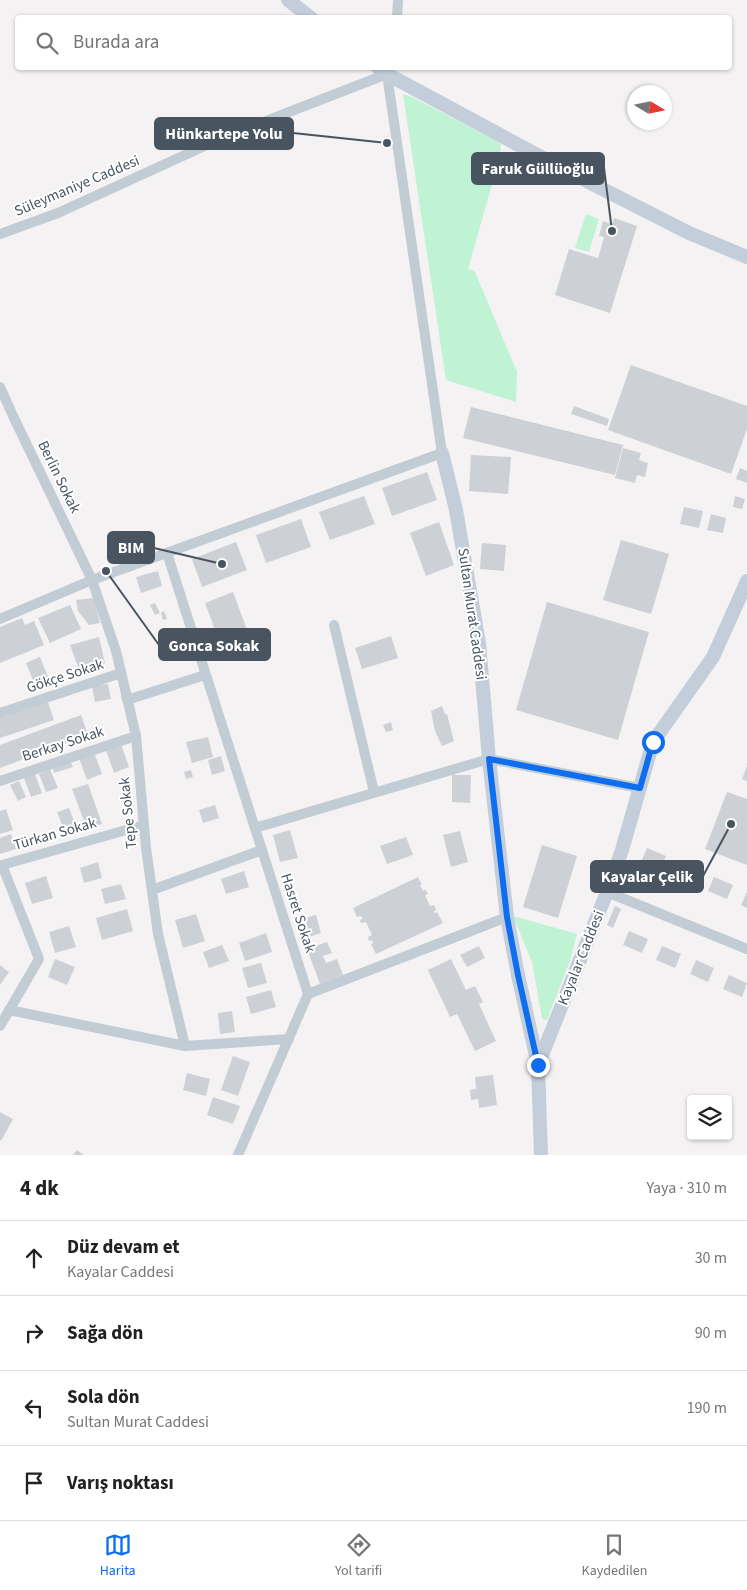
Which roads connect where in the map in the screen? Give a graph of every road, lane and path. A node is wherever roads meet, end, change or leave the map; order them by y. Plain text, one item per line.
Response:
1 (288, 0) edge
2 (398, 0) edge
3 (307, 15) edge
4 (397, 15) edge
5 (384, 70) edge
6 (689, 233) junction
7 (0, 234) edge
8 (747, 252) edge
9 (747, 257) edge
10 (0, 387) edge
11 (442, 453) junction
12 (167, 553) junction
13 (92, 580) junction
14 (747, 581) edge
15 (0, 619) edge
16 (334, 625) dead end
17 (120, 673) junction
18 (205, 675) junction
19 (0, 713) edge
20 (136, 736) junction
21 (489, 759) junction
22 (0, 781) edge
23 (640, 788) junction
24 (374, 792) junction
25 (144, 825) junction
26 (254, 828) junction
27 (262, 850) junction
28 (152, 890) junction
29 (607, 892) junction
30 (507, 917) junction
31 (747, 949) edge
32 (308, 994) junction
33 (5, 1012) edge
34 (0, 1026) edge
35 (288, 1039) junction
36 (185, 1046) junction
37 (538, 1065) junction
38 (238, 1155) edge
39 (541, 1155) edge

1 - 3 street
2 - 4 street
5 - 6 street
5 - 7 street, Süleymaniye Caddesi
5 - 11 street, Sultan Murat Caddesi
6 - 8 street
6 - 9 street
10 - 13 street, Berlin Sokak
11 - 12 street
11 - 21 street, Sultan Murat Caddesi
12 - 13 street
12 - 18 street, Hasret Sokak
13 - 15 street
13 - 17 street, Tepe Sokak
14 - 23 street, Kayalar Caddesi
16 - 24 street
17 - 18 street, Gökçe Sokak
17 - 19 street, Gökçe Sokak
17 - 20 street, Tepe Sokak
18 - 26 street, Hasret Sokak
20 - 22 street, Berkay Sokak
20 - 25 street, Tepe Sokak
21 - 23 street
21 - 24 street
21 - 30 street, Sultan Murat Caddesi
23 - 29 street, Kayalar Caddesi
24 - 26 street
25 - 28 street, Tepe Sokak
25 - 33 street, Türkan Sokak
26 - 27 street, Hasret Sokak
27 - 28 street
27 - 32 street, Hasret Sokak
28 - 36 street, Tepe Sokak
29 - 31 street
29 - 37 street, Kayalar Caddesi
30 - 32 street
30 - 37 street, Sultan Murat Caddesi
32 - 35 street
33 - 34 street, Türkan Sokak
33 - 36 street
35 - 36 street
35 - 38 street
37 - 39 street, Sultan Murat Caddesi

